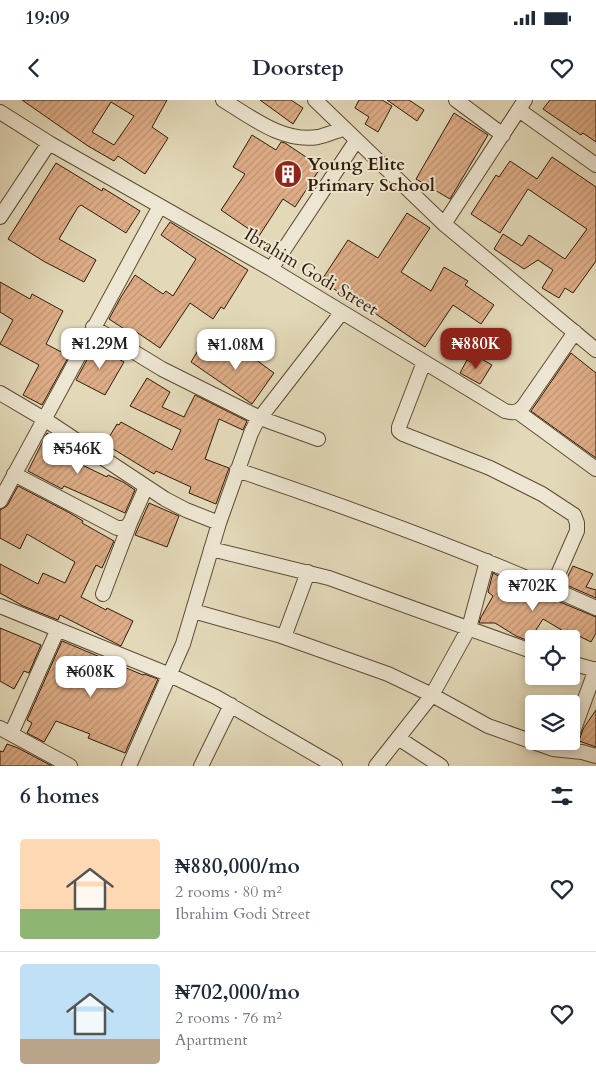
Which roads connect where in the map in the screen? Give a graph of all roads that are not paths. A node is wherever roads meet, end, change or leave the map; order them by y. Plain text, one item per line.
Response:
1 (223, 100) edge
2 (315, 100) edge
3 (456, 100) edge
4 (522, 105) edge
5 (0, 112) edge
6 (344, 129) junction
7 (503, 135) junction
8 (356, 141) junction
9 (49, 143) junction
10 (596, 165) edge
11 (160, 206) junction
12 (0, 217) edge
13 (444, 224) junction
14 (271, 269) junction
15 (342, 312) junction
16 (93, 327) junction
17 (575, 332) junction
18 (596, 350) edge
19 (424, 362) junction
20 (0, 393) edge
21 (518, 412) junction
22 (260, 418) junction
23 (44, 419) junction
24 (318, 439) dead end
25 (596, 469) edge
26 (237, 470) junction
27 (14, 474) junction
28 (146, 487) junction
29 (0, 501) edge
30 (130, 523) junction
31 (219, 523) junction
32 (211, 549) junction
33 (488, 561) junction
34 (308, 572) junction
35 (552, 588) junction
36 (103, 594) dead end
37 (0, 606) edge
38 (596, 608) edge
39 (193, 611) junction
40 (469, 628) junction
41 (57, 631) junction
42 (284, 637) junction
43 (525, 649) edge
44 (580, 666) edge
45 (596, 670) edge
46 (170, 675) junction
47 (432, 694) junction
48 (231, 705) junction
49 (580, 713) edge
50 (6, 731) edge
51 (398, 738) junction
52 (525, 739) edge
53 (577, 750) edge
54 (596, 756) edge
55 (70, 766) edge
56 (129, 766) edge
57 (201, 766) edge
58 (335, 766) edge
59 (376, 766) edge
60 (441, 766) edge

1 - 6 street
2 - 6 street
3 - 7 street
4 - 7 street
4 - 10 street
5 - 9 street, Ibrahim Godi Street
6 - 8 street
7 - 13 street
8 - 13 street
8 - 14 street
9 - 11 street, Ibrahim Godi Street
9 - 12 street
11 - 14 street, Ibrahim Godi Street
11 - 16 street
13 - 17 street
14 - 15 street, Ibrahim Godi Street
15 - 19 street, Ibrahim Godi Street
15 - 22 street
16 - 22 street
16 - 23 street
17 - 18 street
17 - 21 street
19 - 21 street, Ibrahim Godi Street
19 - 35 street
20 - 23 street
21 - 25 street, Ibrahim Godi Street
22 - 24 street
22 - 26 street
23 - 27 street
23 - 28 street
26 - 31 street
26 - 33 street
27 - 29 street
27 - 30 street
28 - 30 street
28 - 31 street
30 - 36 street
31 - 32 street
32 - 34 street
32 - 39 street
33 - 35 street
33 - 40 street
34 - 40 street
34 - 42 street
35 - 38 street
37 - 41 street
39 - 42 street
39 - 46 street
40 - 43 street
40 - 47 street
41 - 46 street
41 - 50 street
42 - 47 street
44 - 45 street
45 - 49 street
46 - 48 street
46 - 56 street
47 - 51 street
47 - 52 street
48 - 57 street
48 - 58 street
50 - 55 street
51 - 59 street
51 - 60 street
53 - 54 street

